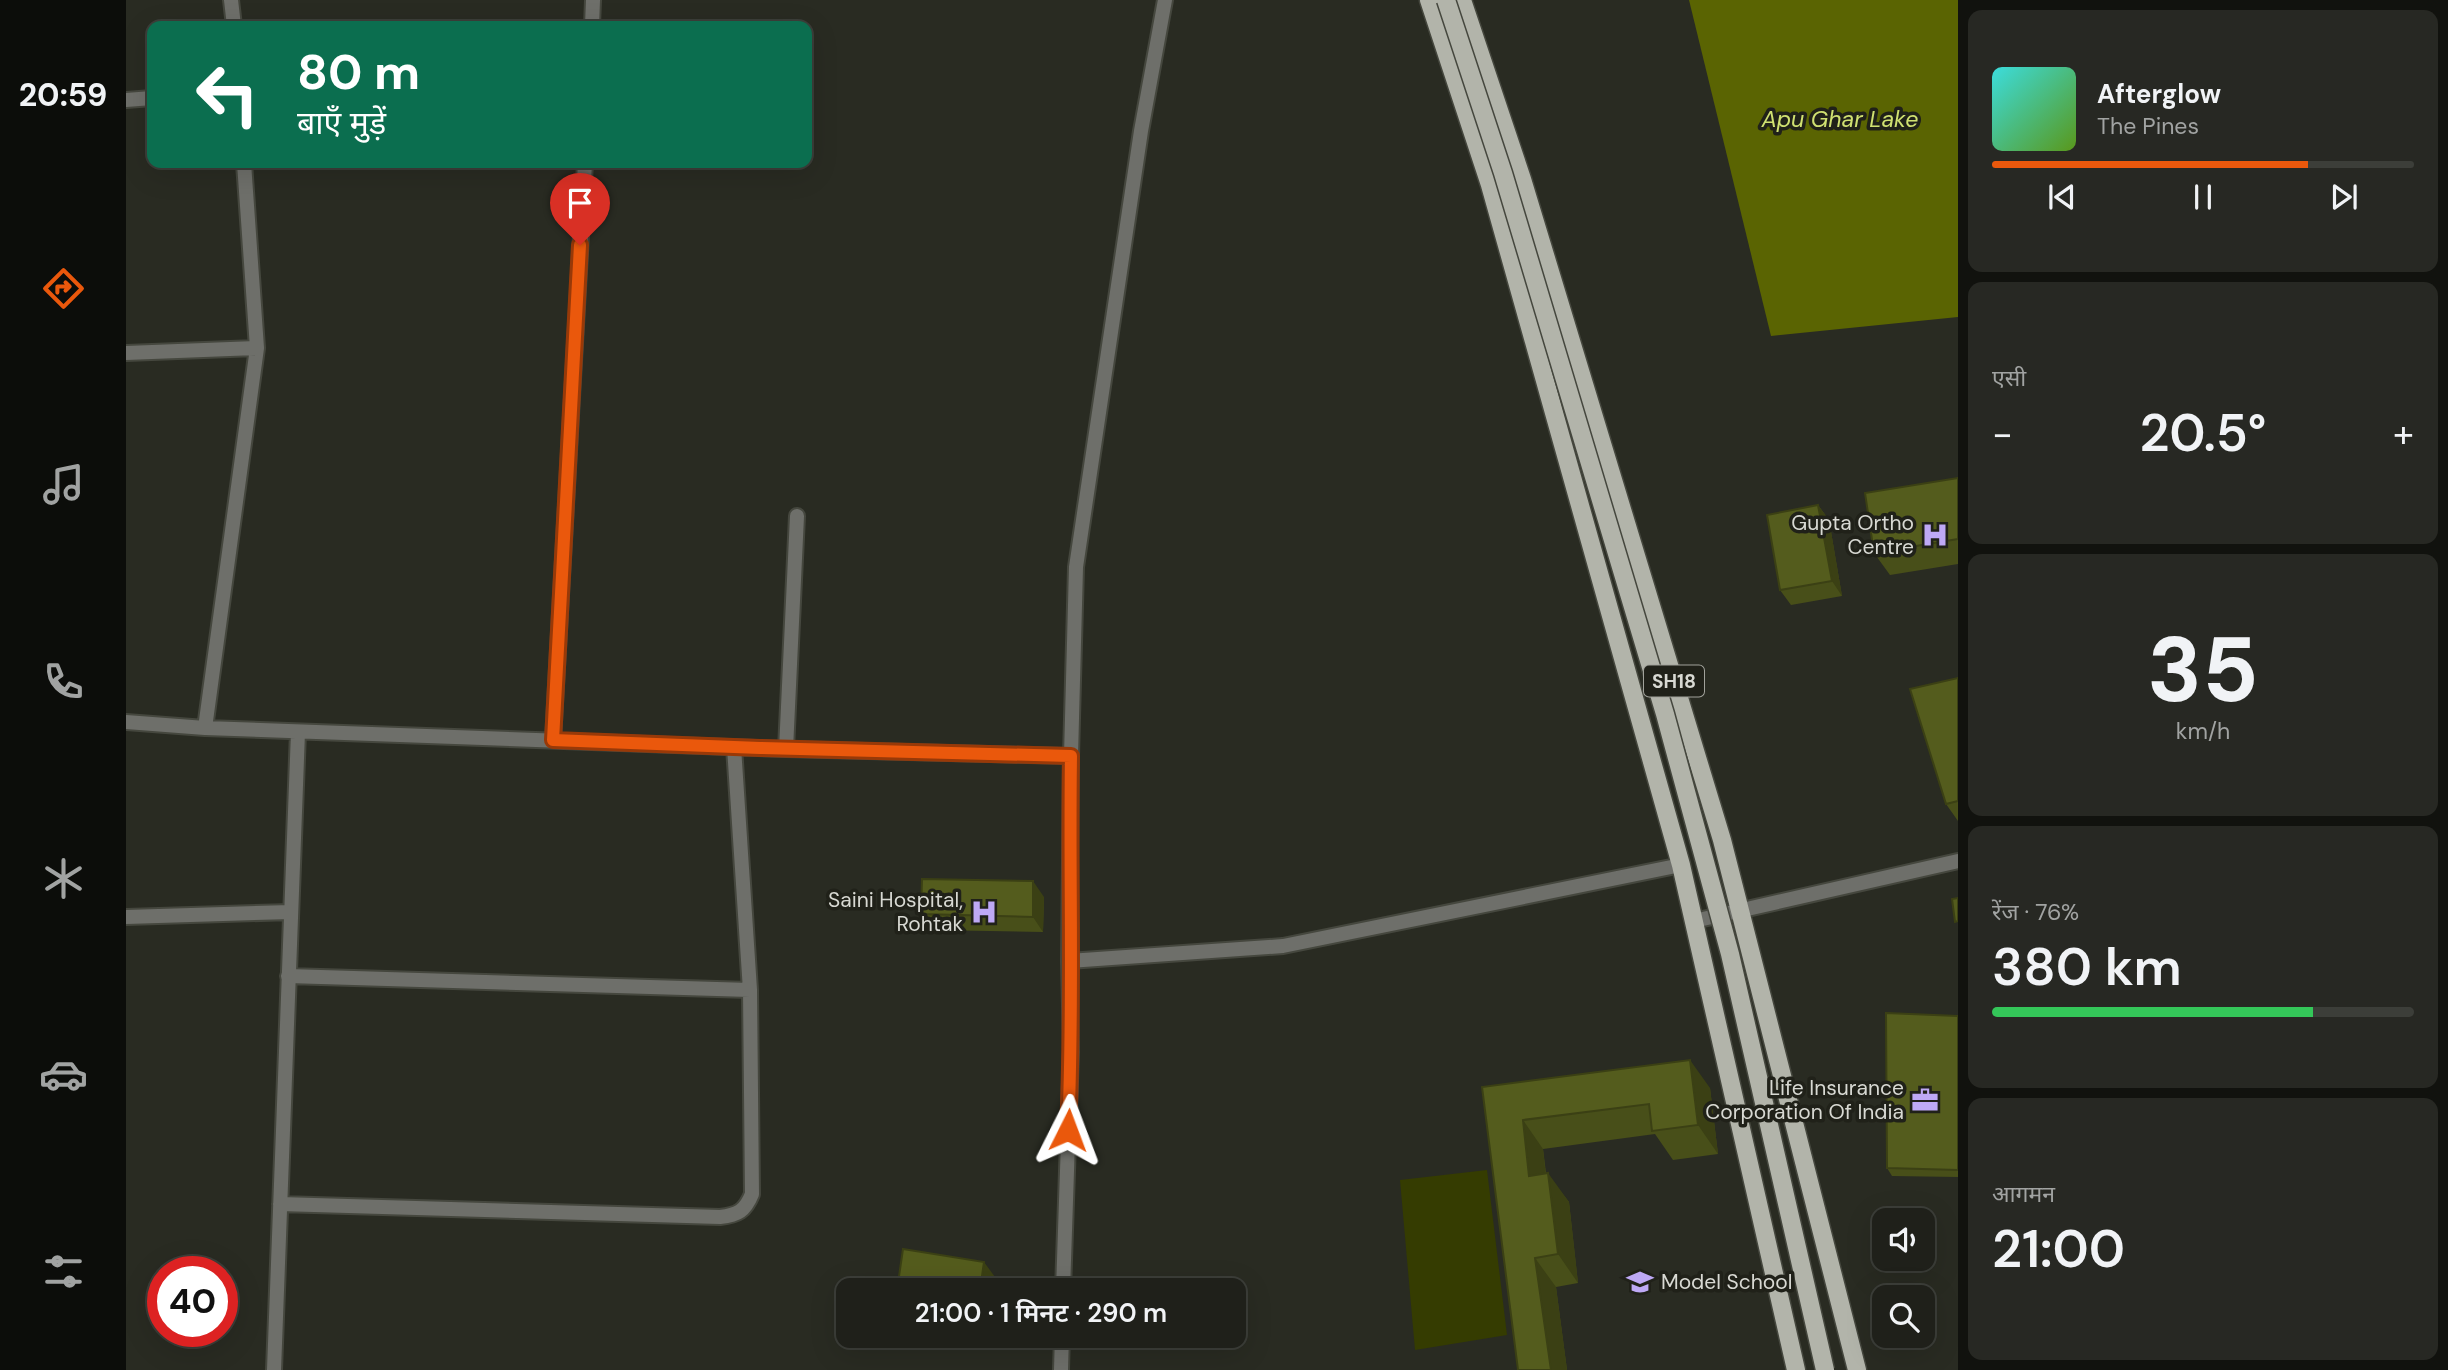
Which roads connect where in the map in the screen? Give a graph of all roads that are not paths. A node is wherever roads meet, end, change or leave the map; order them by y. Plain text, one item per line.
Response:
1 (231, 0) edge
2 (593, 0) edge
3 (1165, 0) edge
4 (1429, 0) edge
5 (1446, 0) edge
6 (1462, 0) edge
7 (233, 21) edge
8 (592, 21) edge
9 (147, 98) edge
10 (126, 100) edge
11 (244, 168) edge
12 (585, 168) edge
13 (257, 348) junction
14 (126, 353) edge
15 (797, 516) dead end
16 (126, 722) edge
17 (205, 728) junction
18 (298, 732) junction
19 (553, 740) junction
20 (734, 747) junction
21 (786, 749) junction
22 (1071, 756) junction
23 (1958, 861) edge
24 (1681, 865) junction
25 (1740, 910) junction
26 (291, 912) junction
27 (126, 917) edge
28 (1694, 921) junction
29 (1069, 961) junction
30 (289, 976) junction
31 (750, 990) junction
32 (280, 1204) junction
33 (1063, 1278) edge
34 (1062, 1348) edge
35 (274, 1370) edge
36 (1061, 1370) edge
37 (1796, 1370) edge
38 (1825, 1370) edge
39 (1857, 1370) edge

1 - 7 street
2 - 8 street
3 - 22 street
4 - 24 main road, SH18
5 - 38 main road, bridge
6 - 25 main road, SH18
9 - 10 street
11 - 13 street
12 - 19 street
13 - 14 street
13 - 17 street
15 - 21 street
16 - 17 street
17 - 18 street
18 - 19 street
18 - 26 street
19 - 20 street
20 - 21 street
20 - 31 street
21 - 22 street
22 - 29 street
23 - 25 street
24 - 28 main road, SH18
24 - 29 street
25 - 28 street
25 - 39 main road, SH18
26 - 27 street
26 - 30 street
28 - 37 main road, SH18
29 - 33 street
30 - 31 street
30 - 32 street
31 - 32 street
32 - 35 street
34 - 36 street

